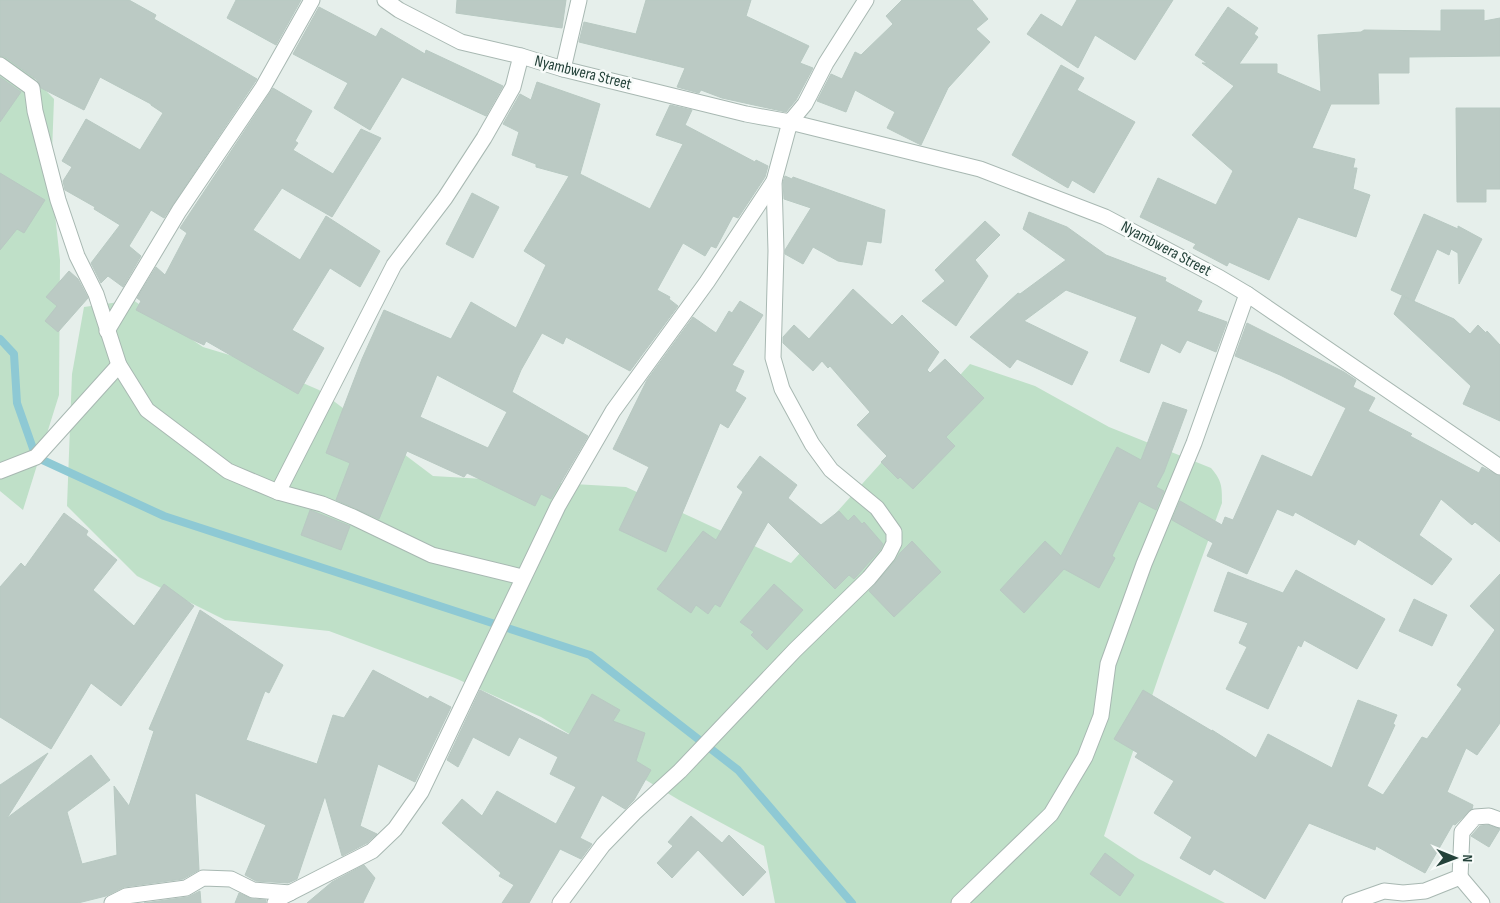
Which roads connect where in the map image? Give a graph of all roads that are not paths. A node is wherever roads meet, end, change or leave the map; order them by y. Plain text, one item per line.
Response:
1 (312, 0) edge
2 (385, 0) edge
3 (579, 0) edge
4 (866, 0) edge
5 (521, 56) junction
6 (0, 65) edge
7 (563, 70) junction
8 (790, 122) junction
9 (774, 181) junction
10 (1246, 294) junction
11 (107, 331) junction
12 (119, 365) junction
13 (1500, 467) edge
14 (0, 471) edge
15 (278, 492) junction
16 (522, 577) junction
17 (1500, 820) edge
18 (1460, 877) junction
19 (292, 892) junction
20 (126, 899) edge
21 (112, 903) edge
22 (275, 903) edge
23 (560, 903) edge
24 (959, 903) edge
25 (1350, 903) edge
26 (1482, 903) edge

1 - 11 street
2 - 5 street, Nyambwera Street
3 - 7 street
4 - 8 street
5 - 7 street, Nyambwera Street
5 - 15 street
6 - 11 street
7 - 8 street, Nyambwera Street
8 - 9 street
8 - 10 street, Nyambwera Street
9 - 16 street
9 - 23 street
10 - 13 street, Nyambwera Street
10 - 24 street
11 - 12 street
12 - 14 street
12 - 15 street
15 - 16 street
16 - 19 street
17 - 18 street
18 - 25 street
18 - 26 street
19 - 20 street
19 - 22 street
20 - 21 street

